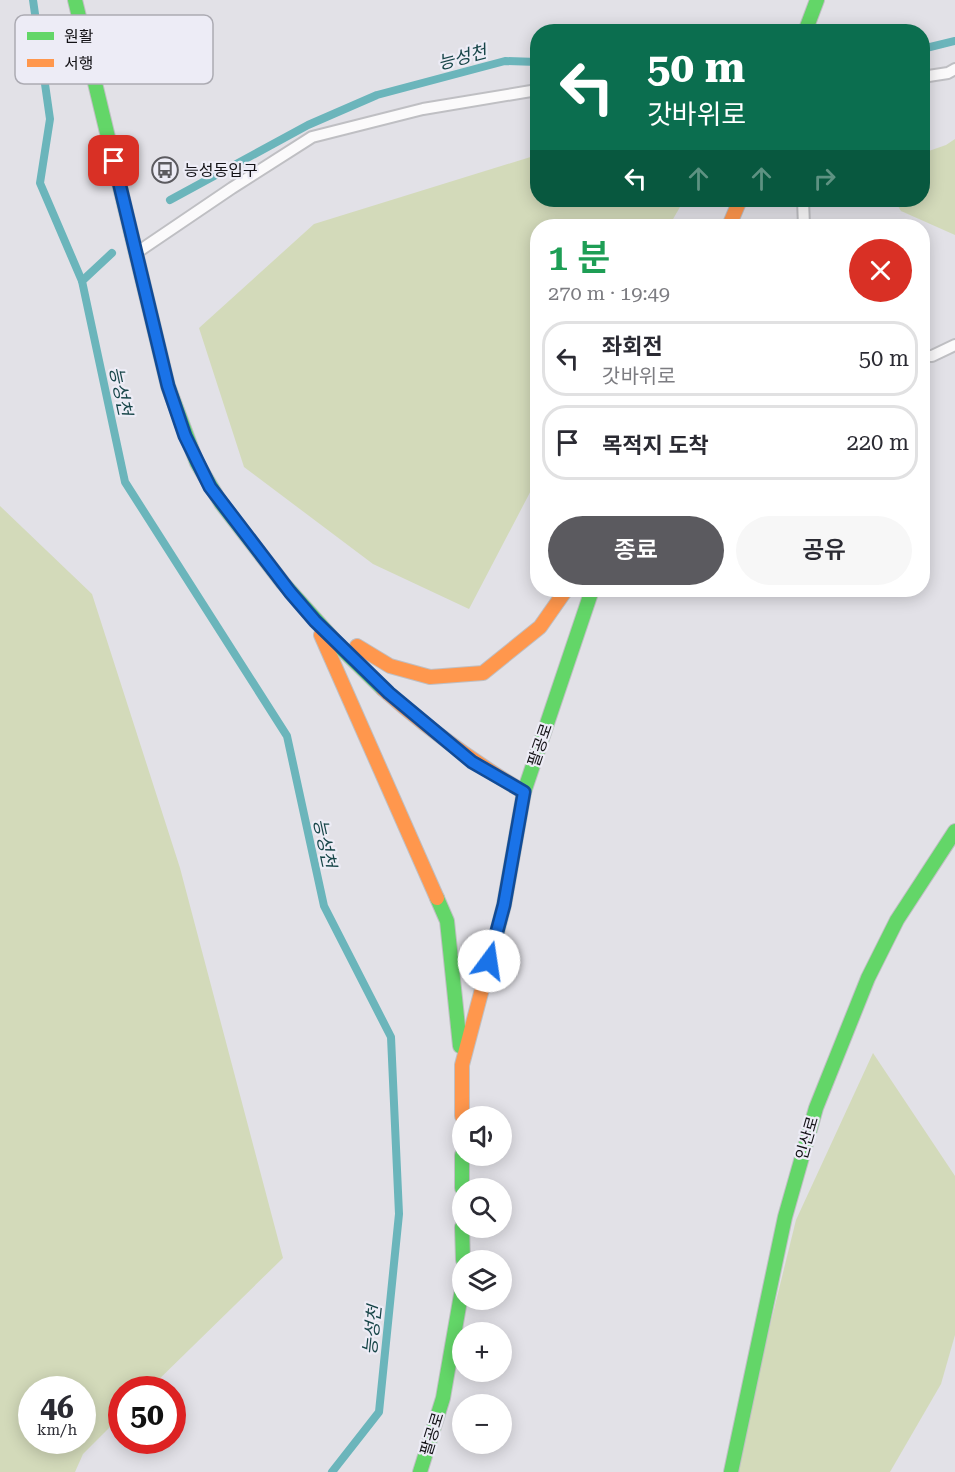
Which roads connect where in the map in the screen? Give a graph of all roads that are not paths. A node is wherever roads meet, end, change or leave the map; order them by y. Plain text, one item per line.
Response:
1 (75, 0) edge
2 (817, 0) edge
3 (79, 15) edge
4 (808, 24) edge
5 (955, 69) edge
6 (930, 76) edge
7 (95, 84) edge
8 (530, 91) edge
9 (136, 253) junction
10 (955, 345) edge
11 (930, 356) edge
12 (561, 597) edge
13 (590, 597) edge
14 (315, 621) junction
15 (524, 792) junction
16 (955, 831) edge
17 (462, 1065) junction
18 (462, 1106) edge
19 (458, 1310) edge
20 (420, 1472) edge
21 (731, 1472) edge

1 - 3 main road
2 - 4 main road
5 - 6 lane
7 - 9 main road
8 - 9 lane
9 - 14 main road
10 - 11 lane
12 - 14 main road
13 - 15 main road, 팔공로
14 - 15 main road
14 - 17 main road
15 - 17 main road, 팔공로
16 - 21 main road, 인산로
17 - 18 main road, 팔공로
19 - 20 main road, 팔공로

